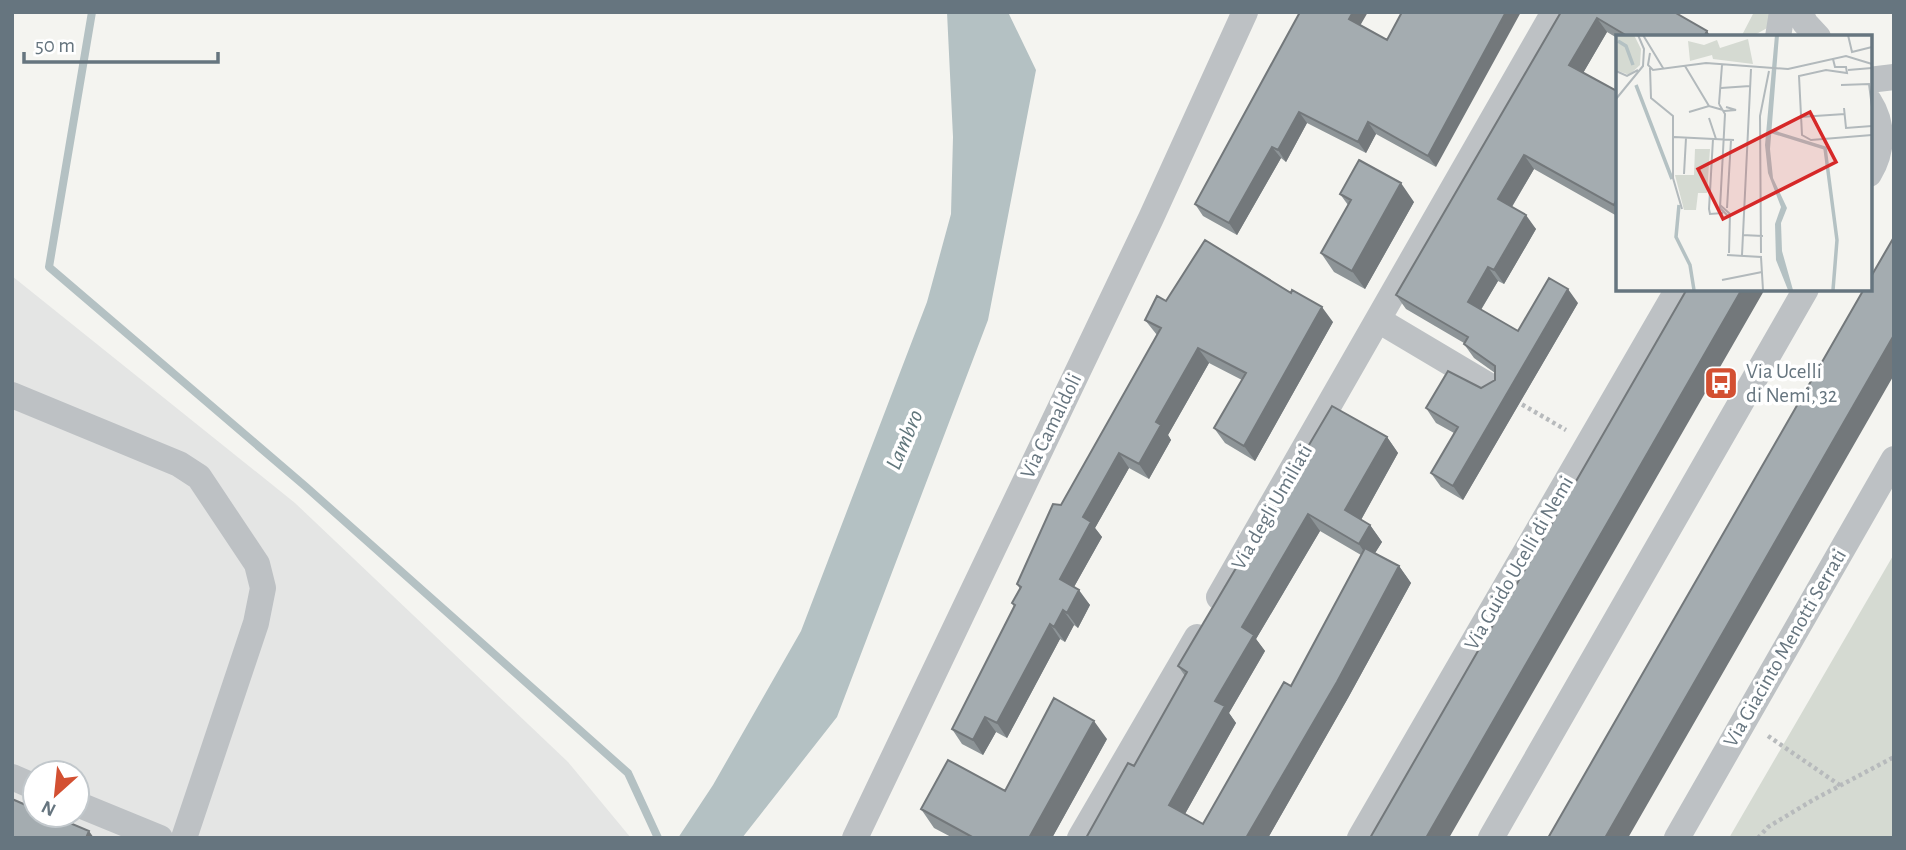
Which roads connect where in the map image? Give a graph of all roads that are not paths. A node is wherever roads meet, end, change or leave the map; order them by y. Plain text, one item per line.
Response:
1 (1245, 12) edge
2 (1554, 12) edge
3 (1782, 12) edge
4 (1800, 12) edge
5 (1779, 35) edge
6 (1816, 35) edge
7 (1894, 77) edge
8 (1871, 80) edge
9 (1871, 104) edge
10 (1871, 170) edge
11 (1677, 290) edge
12 (1805, 290) edge
13 (1380, 321) junction
14 (1491, 387) edge
15 (12, 395) edge
16 (1894, 459) edge
17 (91, 810) edge
18 (160, 838) edge
19 (184, 838) edge
20 (855, 838) edge
21 (1080, 838) edge
22 (1360, 838) edge
23 (1490, 838) edge
24 (1677, 838) edge

1 - 20 street, Via Camaldoli
2 - 13 street, Via degli Umiliati
3 - 5 street
4 - 6 street
7 - 8 street
9 - 10 street
11 - 22 street, Via Guido Ucelli di Nemi
12 - 23 street
13 - 14 street
13 - 21 street, Via degli Umiliati
15 - 19 street
16 - 24 street, Via Giacinto Menotti Serrati
17 - 18 street

